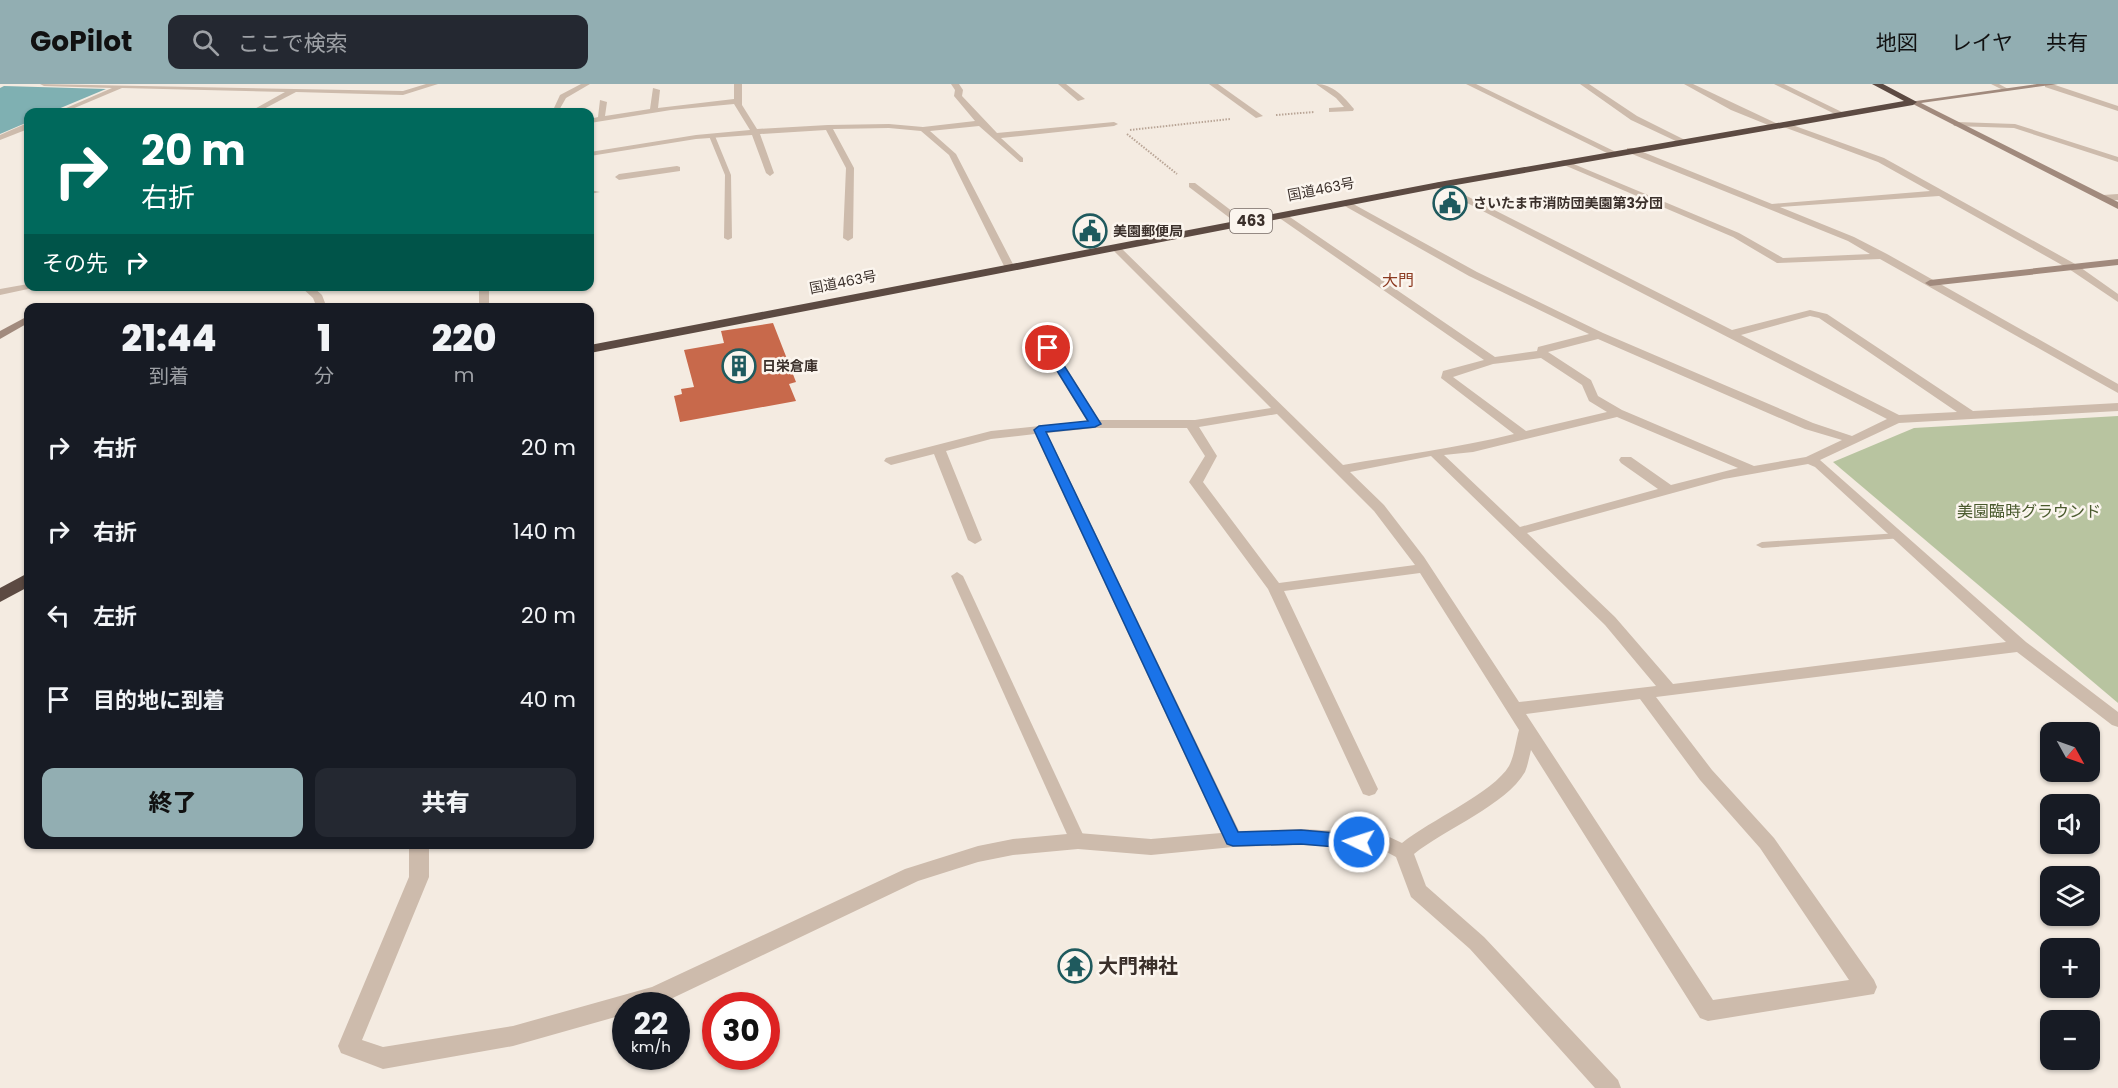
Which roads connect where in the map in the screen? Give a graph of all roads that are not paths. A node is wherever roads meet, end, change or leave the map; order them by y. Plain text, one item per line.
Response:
1 (44, 84) edge
2 (307, 84) edge
3 (434, 84) edge
4 (586, 84) edge
5 (738, 84) edge
6 (955, 84) edge
7 (1062, 84) edge
8 (1213, 84) edge
9 (1320, 84) edge
10 (1470, 84) edge
11 (1584, 84) edge
12 (1688, 84) edge
13 (1778, 84) edge
14 (1876, 84) edge
15 (1994, 84) edge
16 (2054, 84) edge
17 (2048, 85) edge
18 (123, 86) junction
19 (295, 90) junction
20 (656, 90) dead end
21 (2007, 90) junction
22 (1081, 99) dead end
23 (739, 101) junction
24 (603, 102) dead end
25 (1913, 102) junction
26 (70, 108) edge
27 (261, 108) edge
28 (557, 108) edge
29 (2118, 109) edge
30 (654, 110) junction
31 (1332, 110) dead end
32 (1842, 114) junction
33 (1259, 116) dead end
34 (601, 117) junction
35 (594, 120) edge
36 (981, 123) junction
37 (1114, 124) road end
38 (1780, 124) junction
39 (1957, 124) junction
40 (828, 127) junction
41 (24, 128) edge
42 (923, 129) junction
43 (755, 132) junction
44 (712, 136) junction
45 (994, 136) junction
46 (0, 138) edge
47 (1683, 141) junction
48 (1630, 150) junction
49 (1614, 153) junction
50 (594, 156) edge
51 (1020, 160) dead end
52 (2118, 160) edge
53 (1561, 162) junction
54 (617, 168) junction
55 (677, 169) dead end
56 (770, 173) dead end
57 (1439, 184) junction
58 (1192, 185) road end
59 (1940, 193) junction
60 (2118, 197) edge
61 (2103, 198) junction
62 (1346, 203) junction
63 (1771, 205) junction
64 (2118, 206) edge
65 (1281, 215) junction
66 (1242, 223) junction
67 (728, 238) dead end
68 (848, 238) dead end
69 (1116, 248) junction
70 (1884, 256) junction
71 (2118, 262) edge
72 (2073, 267) junction
73 (1010, 268) junction
74 (1930, 283) junction
75 (24, 288) edge
76 (311, 291) edge
77 (0, 292) edge
78 (2118, 299) edge
79 (320, 303) edge
80 (24, 321) edge
81 (1731, 334) junction
82 (1599, 335) junction
83 (0, 336) edge
84 (594, 348) edge
85 (1048, 348) dead end
86 (1543, 354) junction
87 (1493, 361) junction
88 (2118, 389) edge
89 (2118, 406) edge
90 (1279, 410) junction
91 (1618, 413) junction
92 (1970, 415) junction
93 (1897, 419) junction
94 (1095, 424) junction
95 (1191, 424) junction
96 (1039, 430) junction
97 (1524, 436) junction
98 (1852, 440) junction
99 (938, 448) junction
100 (1434, 452) junction
101 (1626, 460) dead end
102 (1809, 460) junction
103 (891, 461) dead end
104 (1340, 470) junction
105 (1756, 471) junction
106 (1669, 490) junction
107 (1516, 532) junction
108 (1899, 536) junction
109 (975, 540) dead end
110 (1762, 545) dead end
111 (1424, 568) junction
112 (957, 576) dead end
113 (24, 581) edge
114 (1275, 588) junction
115 (0, 596) edge
116 (2020, 646) junction
117 (1669, 690) junction
118 (1644, 693) junction
119 (1515, 709) junction
120 (2118, 721) edge
121 (1528, 729) junction
122 (1369, 789) dead end
123 (1233, 839) junction
124 (1078, 841) junction
125 (419, 849) edge
126 (1404, 852) junction
127 (1610, 1088) edge

1 - 18 street
2 - 19 street
3 - 19 street
4 - 28 street
5 - 23 street
6 - 36 street
7 - 22 street
8 - 33 street
9 - 31 street
10 - 49 street
11 - 47 street
12 - 38 street
13 - 32 street
14 - 25 highway
15 - 21 lane
16 - 17 street
17 - 21 street
17 - 29 street
18 - 19 street
18 - 26 street
19 - 27 street
20 - 30 street
21 - 25 street
23 - 30 street
23 - 43 street
24 - 34 street
25 - 32 highway, 国道463号 / 463
25 - 39 street
30 - 34 street
32 - 38 highway, 国道463号 / 463
34 - 35 street
36 - 42 street
36 - 45 street
37 - 45 street
38 - 47 highway, 国道463号 / 463
38 - 59 street
39 - 52 street
39 - 61 street
40 - 42 street
40 - 43 street
40 - 68 street
41 - 46 street
42 - 73 street
43 - 44 street
43 - 56 street
44 - 54 street
44 - 67 lane
45 - 51 street
47 - 48 highway, 国道463号 / 463
48 - 49 highway, 国道463号 / 463
48 - 63 street
49 - 53 highway, 国道463号 / 463
50 - 54 street
53 - 57 highway, 国道463号 / 463
53 - 70 street
54 - 55 street
57 - 62 highway, 国道463号 / 463
57 - 81 street
58 - 66 street
59 - 63 street
59 - 72 street
60 - 61 street
61 - 64 street
62 - 65 highway, 国道463号 / 463
62 - 82 street
63 - 70 street
65 - 66 highway, 国道463号 / 463
65 - 87 street
66 - 69 highway, 国道463号 / 463
69 - 73 highway, 国道463号 / 463
69 - 90 street
70 - 74 street
71 - 72 street
72 - 74 street
72 - 78 street
73 - 84 highway, 国道463号 / 463
74 - 88 street
75 - 77 street
76 - 79 street
80 - 83 street
81 - 92 street
81 - 93 street
82 - 86 street
82 - 98 street
85 - 94 street
86 - 87 street
86 - 91 street
87 - 97 street
89 - 92 street
90 - 95 street
90 - 104 street
91 - 97 street
91 - 105 street
92 - 93 street
93 - 98 street
94 - 95 street
94 - 96 street
95 - 114 street
96 - 99 street
96 - 123 street
97 - 100 street
98 - 102 street
99 - 103 street
99 - 109 street
100 - 104 street
100 - 107 street
101 - 106 street
102 - 105 street
102 - 108 street
104 - 111 street
105 - 106 street
106 - 107 street
107 - 117 street
108 - 110 lane
108 - 116 street
111 - 114 street
111 - 119 street
112 - 124 lane
113 - 115 highway
114 - 122 street
116 - 117 street
116 - 120 street
117 - 118 street
118 - 119 street
118 - 121 street
119 - 121 street
121 - 126 street
123 - 124 street
123 - 126 street
124 - 125 street
126 - 127 street

